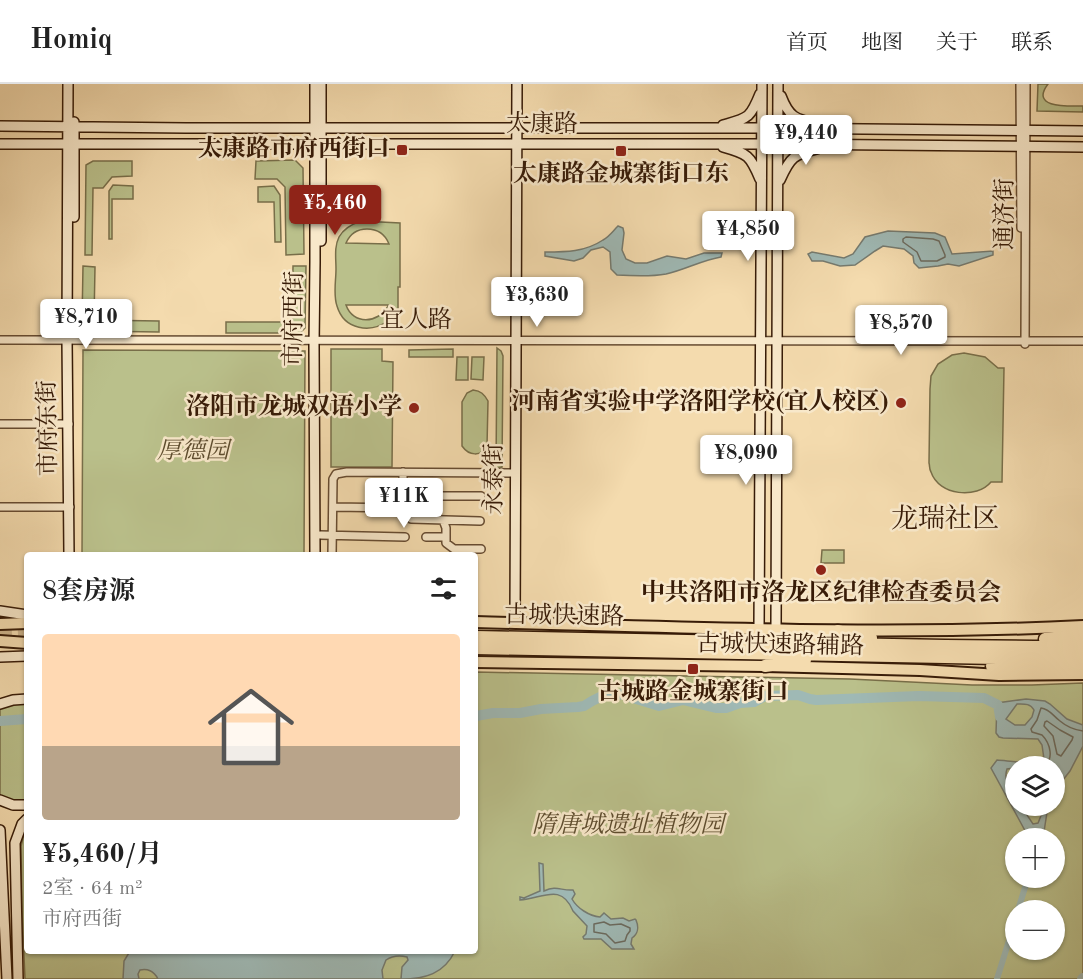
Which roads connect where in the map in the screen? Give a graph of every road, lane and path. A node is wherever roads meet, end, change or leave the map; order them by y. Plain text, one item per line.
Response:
1 (69, 84) edge
2 (74, 84) edge
3 (315, 84) edge
4 (321, 84) edge
5 (514, 84) edge
6 (1020, 84) edge
7 (1026, 84) edge
8 (778, 86) edge
9 (762, 87) edge
10 (0, 126) edge
11 (71, 127) junction
12 (318, 128) junction
13 (514, 128) junction
14 (713, 128) junction
15 (736, 128) junction
16 (762, 128) junction
17 (778, 128) junction
18 (802, 128) junction
19 (833, 129) junction
20 (1023, 131) junction
21 (1083, 131) edge
22 (0, 144) edge
23 (318, 144) junction
24 (514, 144) junction
25 (713, 144) junction
26 (736, 144) junction
27 (762, 144) junction
28 (778, 144) junction
29 (802, 144) junction
30 (71, 145) junction
31 (831, 145) junction
32 (1023, 147) junction
33 (1083, 147) edge
34 (762, 181) junction
35 (778, 182) junction
36 (0, 341) edge
37 (70, 341) junction
38 (316, 342) junction
39 (514, 342) junction
40 (761, 342) junction
41 (778, 342) junction
42 (1023, 343) junction
43 (1083, 343) edge
44 (0, 424) edge
45 (69, 424) junction
46 (403, 472) junction
47 (513, 473) junction
48 (481, 496) dead end
49 (404, 499) junction
50 (0, 507) edge
51 (70, 507) junction
52 (333, 507) junction
53 (403, 508) junction
54 (442, 520) junction
55 (480, 521) dead end
56 (320, 535) junction
57 (333, 535) junction
58 (405, 537) dead end
59 (426, 537) dead end
60 (446, 537) junction
61 (481, 549) dead end
62 (71, 552) edge
63 (71, 552) edge
64 (315, 552) edge
65 (320, 552) edge
66 (333, 552) edge
67 (0, 611) edge
68 (24, 615) edge
69 (478, 622) edge
70 (24, 623) edge
71 (514, 623) junction
72 (0, 624) edge
73 (1083, 626) edge
74 (759, 628) junction
75 (776, 629) junction
76 (838, 631) junction
77 (1083, 635) edge
78 (478, 637) edge
79 (0, 641) edge
80 (24, 643) edge
81 (905, 644) junction
82 (1083, 645) edge
83 (985, 646) junction
84 (478, 648) edge
85 (841, 655) junction
86 (1083, 656) edge
87 (0, 657) edge
88 (24, 657) edge
89 (478, 663) edge
90 (1079, 665) edge
91 (765, 666) junction
92 (1083, 674) edge
93 (24, 699) edge
94 (0, 704) edge
95 (0, 800) edge
96 (24, 805) edge
97 (24, 822) edge
98 (0, 830) edge
99 (7, 979) edge
100 (18, 979) edge

1 - 11 main road, 市府东街
2 - 11 main road, 市府东街
3 - 12 main road, 市府西街
4 - 12 main road, 市府西街
5 - 13 main road, 永泰街
6 - 20 street, 通济街
7 - 20 street, 通济街
8 - 9 main road
8 - 17 main road
8 - 19 main road
9 - 14 main road
9 - 16 main road
10 - 11 main road, 太康路
11 - 12 main road, 太康路
11 - 30 main road, 市府东街
12 - 13 main road, 太康路
12 - 23 main road, 市府西街
13 - 14 main road, 太康路
13 - 24 main road, 永泰街
14 - 15 main road, 太康路
15 - 16 main road, 太康路
15 - 26 main road
16 - 17 main road, 太康路
16 - 27 main road
17 - 18 main road, 太康路
17 - 28 main road
18 - 19 main road, 太康路
18 - 29 main road
19 - 20 main road, 太康路
20 - 21 main road, 太康路
20 - 32 street, 通济街
22 - 30 main road, 太康路
23 - 24 main road, 太康路
23 - 30 main road, 太康路
23 - 38 main road, 市府西街
24 - 25 main road, 太康路
24 - 39 main road, 永泰街
25 - 26 main road, 太康路
25 - 34 main road
26 - 27 main road, 太康路
27 - 28 main road, 太康路
27 - 34 main road
28 - 29 main road, 太康路
28 - 35 main road
29 - 31 main road, 太康路
30 - 37 main road, 市府东街
31 - 32 main road, 太康路
31 - 35 main road
32 - 33 main road, 太康路
32 - 42 street, 通济街
34 - 35 main road
34 - 40 main road
35 - 41 main road
36 - 37 street, 宜人路
37 - 38 street, 宜人路
37 - 45 main road, 市府东街
37 - 62 main road, 市府东街
38 - 39 street, 宜人路
38 - 56 main road, 市府西街
38 - 64 main road, 市府西街
39 - 40 street, 宜人路
39 - 47 main road, 永泰街
40 - 41 street, 宜人路
40 - 74 main road
41 - 42 street, 宜人路
41 - 75 main road
42 - 43 street, 宜人路
44 - 45 street
45 - 51 main road, 市府东街
46 - 47 street
46 - 49 street
46 - 52 street
47 - 71 main road, 永泰街
48 - 49 street
49 - 53 street
50 - 51 street
51 - 63 main road, 市府东街
52 - 53 street
52 - 57 street
53 - 54 street
54 - 55 street
54 - 60 street
56 - 57 street
56 - 65 main road, 市府西街
57 - 58 street
57 - 66 street
59 - 60 street
60 - 61 street
67 - 68 main road
69 - 71 main road, 古城快速路辅路
70 - 72 main road
71 - 74 main road, 古城快速路辅路
73 - 76 main road, 古城快速路辅路
74 - 75 main road, 古城快速路辅路
75 - 76 main road, 古城快速路辅路
76 - 81 highway
77 - 83 highway
78 - 81 highway, 古城快速路
79 - 80 main road
81 - 83 highway, 古城快速路
82 - 83 highway, 古城快速路
84 - 85 highway, 古城快速路
85 - 86 highway, 古城快速路
85 - 90 highway
85 - 91 highway
87 - 88 main road
89 - 91 main road, 古城快速路辅路
91 - 92 main road, 古城快速路辅路
93 - 94 main road
95 - 96 main road
97 - 100 main road
98 - 99 main road

